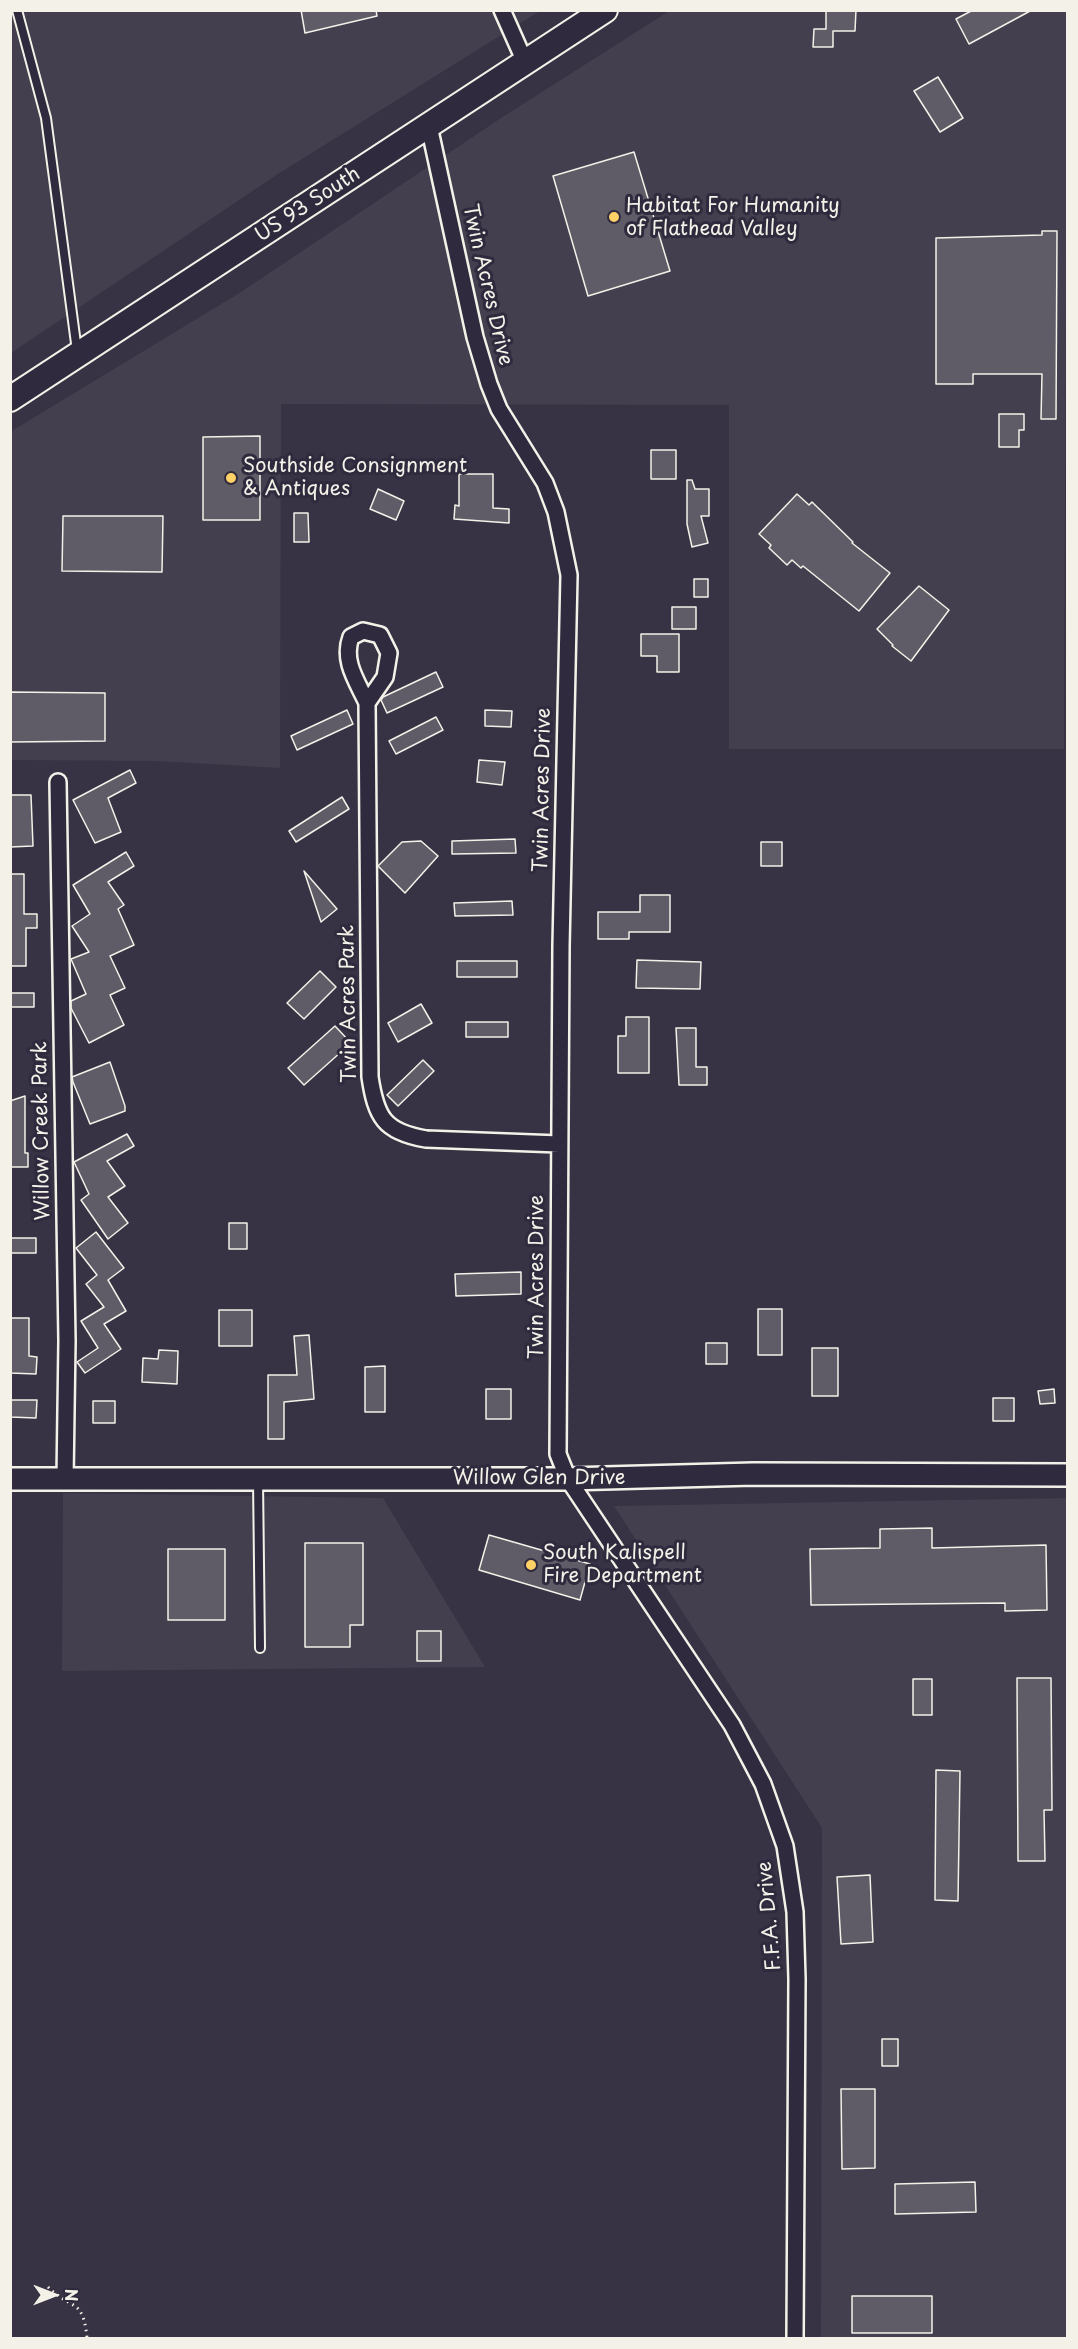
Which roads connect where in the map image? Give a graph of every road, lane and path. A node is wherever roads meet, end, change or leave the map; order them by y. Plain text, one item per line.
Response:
1 (17, 10) edge
2 (502, 10) edge
3 (605, 10) edge
4 (525, 62) junction
5 (429, 126) junction
6 (78, 355) junction
7 (10, 399) edge
8 (367, 703) dead end
9 (58, 782) dead end
10 (559, 1144) junction
11 (1068, 1475) edge
12 (10, 1479) edge
13 (65, 1479) junction
14 (258, 1479) junction
15 (568, 1479) junction
16 (260, 1648) dead end
17 (48, 2287) dead end
18 (87, 2338) edge
19 (795, 2338) edge

1 - 6 lane
2 - 4 street
3 - 4 main road, US 93 South
4 - 5 main road, US 93 South
5 - 6 main road, US 93 South
5 - 10 street, Twin Acres Drive
6 - 7 main road, US 93 South
8 - 10 street, Twin Acres Park
9 - 13 street, Willow Creek Park
10 - 15 street, Twin Acres Drive
11 - 15 main road, Willow Glen Drive
12 - 13 main road, Willow Glen Drive
13 - 14 main road, Willow Glen Drive
14 - 15 main road, Willow Glen Drive
14 - 16 lane
15 - 19 street, F.F.A. Drive
17 - 18 path

